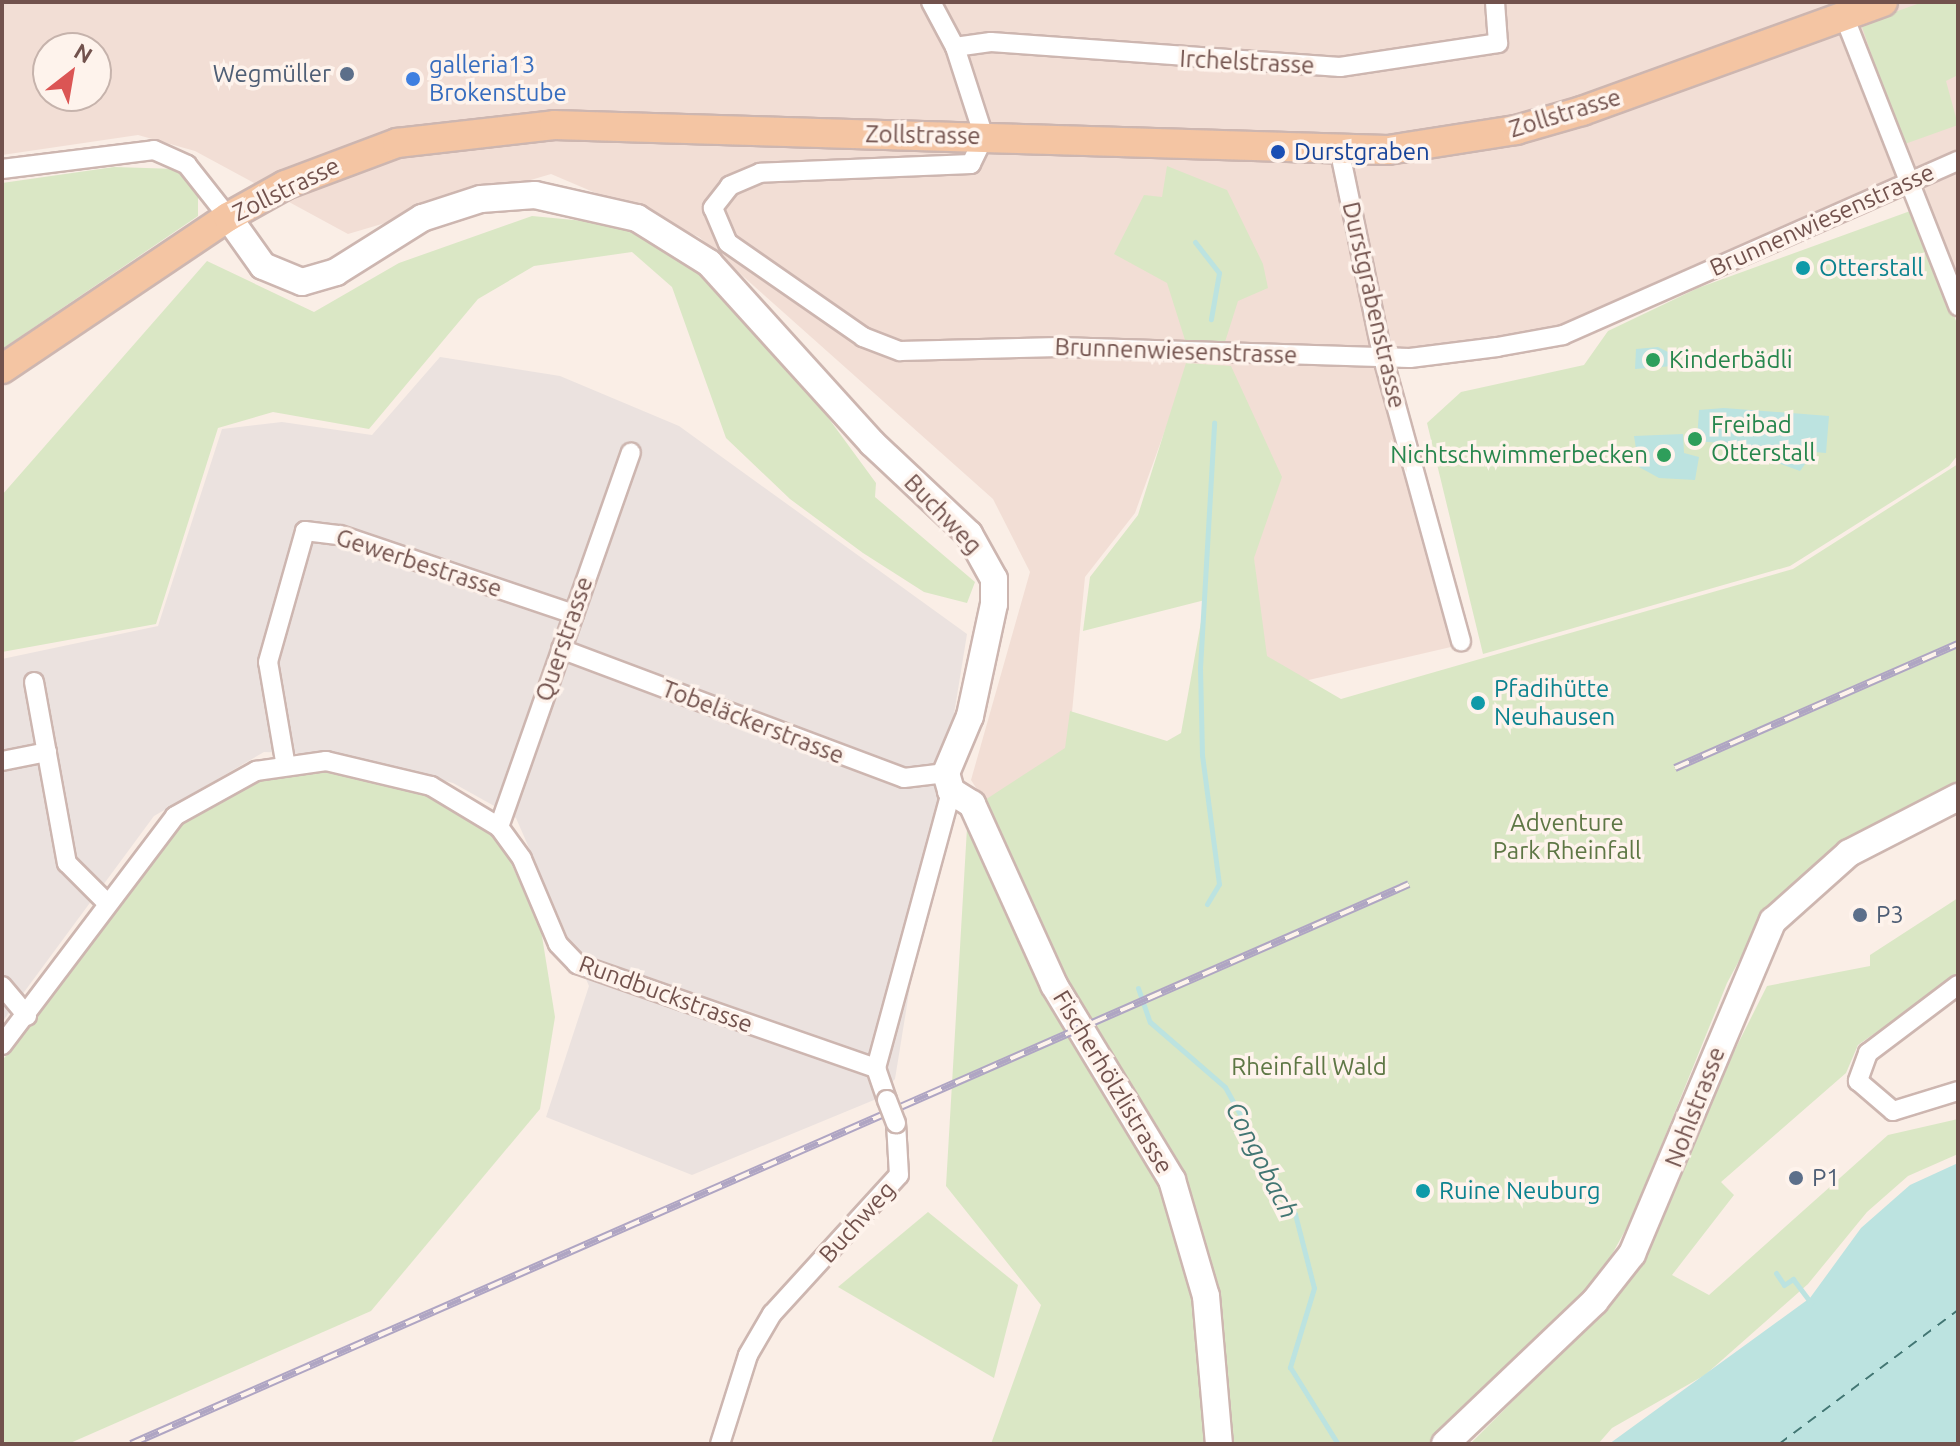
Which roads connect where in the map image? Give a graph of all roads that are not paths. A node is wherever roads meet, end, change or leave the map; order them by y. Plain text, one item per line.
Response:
1 (931, 2) edge
2 (1495, 2) edge
3 (1883, 2) edge
4 (1844, 16) junction
5 (955, 47) junction
6 (984, 137) junction
7 (1340, 153) junction
8 (1958, 161) edge
9 (2, 169) edge
10 (1909, 181) junction
11 (228, 217) junction
12 (1958, 306) edge
13 (1383, 358) junction
14 (2, 369) edge
15 (631, 453) dead end
16 (574, 614) junction
17 (1461, 641) dead end
18 (561, 649) junction
19 (34, 682) dead end
20 (47, 752) junction
21 (2, 761) edge
22 (285, 761) junction
23 (948, 782) junction
24 (1958, 797) edge
25 (499, 827) junction
26 (105, 901) junction
27 (1958, 985) edge
28 (2, 986) edge
29 (27, 1016) junction
30 (2, 1045) edge
31 (876, 1068) junction
32 (1958, 1091) edge
33 (720, 1444) edge
34 (1219, 1444) edge
35 (1445, 1444) edge

1 - 5 street
2 - 5 street, Irchelstrasse
3 - 4 main road, Zollstrasse
4 - 7 main road, Zollstrasse
4 - 10 street
5 - 6 street
6 - 7 main road, Zollstrasse
6 - 11 main road, Zollstrasse
6 - 13 street, Brunnenwiesenstrasse
7 - 13 street, Durstgrabenstrasse
8 - 10 street, Brunnenwiesenstrasse
9 - 11 street
10 - 12 street
10 - 13 street, Brunnenwiesenstrasse
11 - 14 main road, Zollstrasse
11 - 23 street, Buchweg
13 - 17 street, Durstgrabenstrasse
15 - 16 street, Querstrasse
16 - 18 street, Querstrasse
16 - 22 street, Gewerbestrasse
18 - 23 street, Tobeläckerstrasse
18 - 25 street, Querstrasse
19 - 20 street
20 - 21 street
20 - 26 street
22 - 25 street, Rundbuckstrasse
22 - 26 street, Rundbuckstrasse
23 - 31 street, Buchweg
23 - 34 street, Fischerhölzlistrasse
24 - 35 street, Nohlstrasse
25 - 31 street, Rundbuckstrasse
26 - 29 street, Rundbuckstrasse
27 - 32 street
28 - 29 street
29 - 30 street, Rundbuckstrasse
31 - 33 street, Buchweg, bridge

